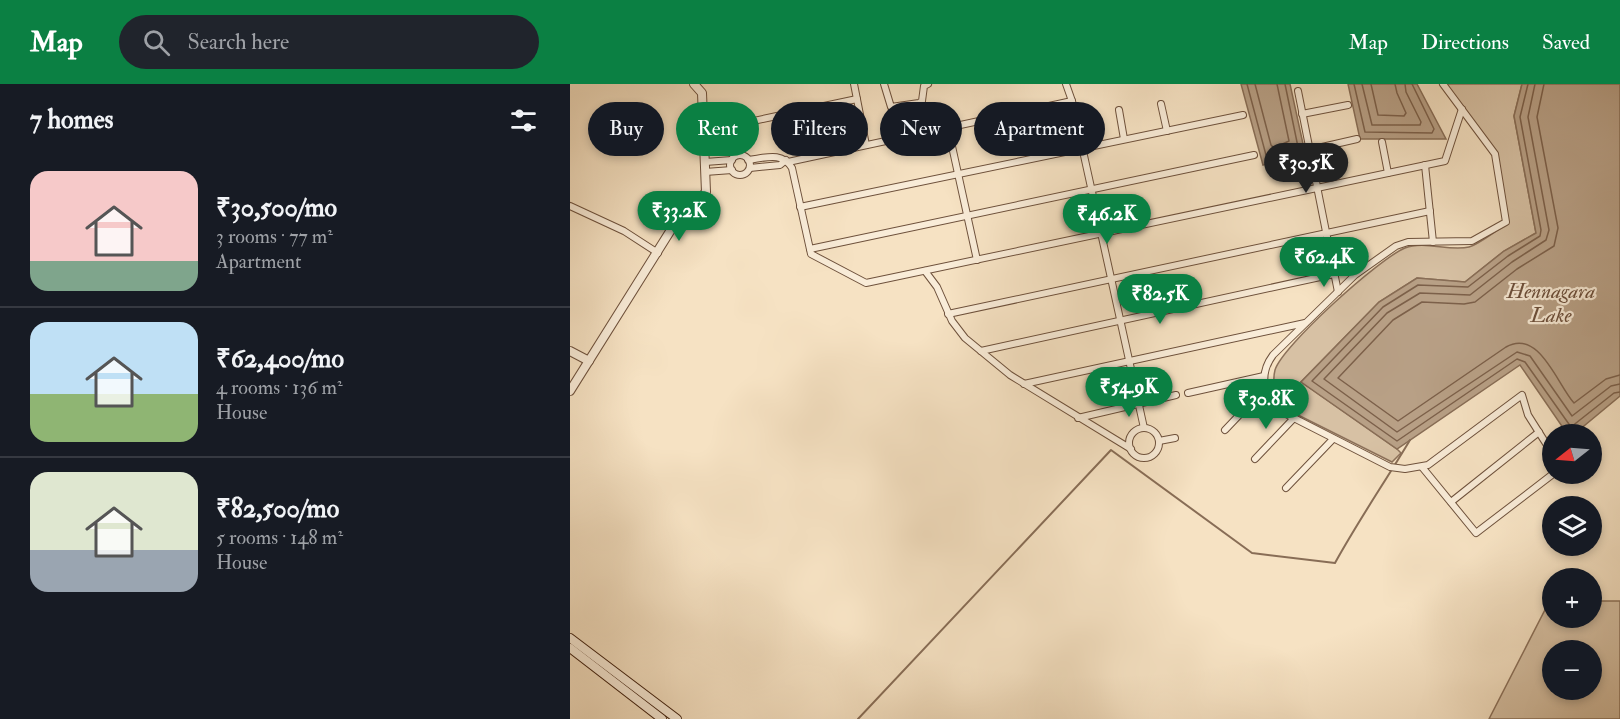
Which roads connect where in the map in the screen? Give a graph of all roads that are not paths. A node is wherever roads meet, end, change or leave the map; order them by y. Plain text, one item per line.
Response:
1 (694, 84) edge
2 (855, 84) edge
3 (884, 84) edge
4 (928, 84) edge
5 (1066, 84) edge
6 (1443, 84) edge
7 (1298, 91) dead end
8 (857, 99) junction
9 (1072, 101) joint
10 (858, 102) edge
11 (1161, 104) dead end
12 (1348, 105) dead end
13 (1462, 109) dead end
14 (1119, 110) dead end
15 (1302, 114) junction
16 (1243, 115) dead end
17 (759, 120) edge
18 (962, 125) edge
19 (1167, 131) junction
20 (1357, 139) dead end
21 (1124, 140) junction
22 (1382, 142) dead end
23 (1105, 144) edge
24 (1310, 150) junction
25 (1254, 155) dead end
26 (812, 156) edge
27 (954, 156) edge
28 (1044, 156) edge
29 (1084, 156) edge
30 (732, 160) junction
31 (748, 160) junction
32 (787, 161) junction
33 (705, 162) junction
34 (1425, 165) junction
35 (750, 168) junction
36 (732, 170) junction
37 (705, 172) junction
38 (1388, 173) junction
39 (958, 174) junction
40 (1317, 188) junction
41 (1091, 189) junction
42 (570, 206) edge
43 (800, 207) junction
44 (1430, 212) junction
45 (967, 216) junction
46 (1326, 233) junction
47 (1101, 234) junction
48 (1433, 242) junction
49 (810, 249) junction
50 (658, 253) junction
51 (977, 260) junction
52 (926, 271) junction
53 (1334, 274) junction
54 (1338, 292) junction
55 (948, 314) junction
56 (1120, 321) junction
57 (1305, 323) junction
58 (570, 351) edge
59 (981, 351) junction
60 (590, 361) junction
61 (1129, 361) junction
62 (1264, 376) junction
63 (1024, 384) junction
64 (1265, 388) junction
65 (570, 391) edge
66 (1188, 393) dead end
67 (1176, 395) dead end
68 (1138, 404) junction
69 (1077, 418) junction
70 (1294, 418) junction
71 (1144, 428) junction
72 (1224, 430) dead end
73 (1539, 432) junction
74 (1542, 437) edge
75 (1175, 438) dead end
76 (1333, 439) junction
77 (1159, 441) junction
78 (1131, 449) junction
79 (1255, 459) dead end
80 (1422, 467) junction
81 (1542, 482) edge
82 (1286, 488) dead end
83 (1451, 502) junction
84 (570, 638) edge
85 (570, 648) edge
86 (662, 719) edge
87 (677, 719) edge

1 - 33 street
2 - 8 street
3 - 4 street
5 - 9 street
6 - 48 street
7 - 15 street
8 - 10 street
8 - 17 street
9 - 18 street
11 - 19 street
12 - 15 street
13 - 34 street
14 - 21 street
15 - 24 street
16 - 19 street
19 - 21 street
20 - 24 street
21 - 23 street
22 - 38 street
24 - 40 street
25 - 41 street
26 - 32 street
27 - 39 street
28 - 39 street
29 - 41 street
30 - 31 street
30 - 33 street
30 - 36 street
31 - 32 street
31 - 35 street
32 - 35 street
32 - 43 street
33 - 37 street
34 - 38 street
34 - 44 street
35 - 36 street
36 - 37 street
37 - 50 street
38 - 40 street
39 - 43 street
39 - 45 street
40 - 46 street
40 - 47 street
41 - 45 street
41 - 47 street
42 - 50 street
43 - 49 street
44 - 46 street
44 - 48 street
45 - 49 street
45 - 51 street
46 - 53 street
46 - 55 street
47 - 51 street
47 - 56 street
48 - 54 street
49 - 52 street
50 - 60 street
51 - 52 street
52 - 55 street
53 - 54 street
53 - 56 street
54 - 57 street
55 - 59 street
56 - 59 street
56 - 61 street
57 - 61 street
57 - 62 street
58 - 60 street
59 - 63 street
60 - 65 street
61 - 63 street
61 - 68 street
62 - 64 street
62 - 66 street
63 - 69 street
64 - 70 street
64 - 72 street
67 - 68 street
68 - 69 street
68 - 71 street
69 - 78 street
70 - 76 street
70 - 79 street
71 - 77 street
71 - 78 street
73 - 74 street
73 - 80 street
73 - 83 street
75 - 77 street
76 - 80 street
76 - 82 street
77 - 78 street
80 - 83 street
81 - 83 street
84 - 87 main road
85 - 86 main road

